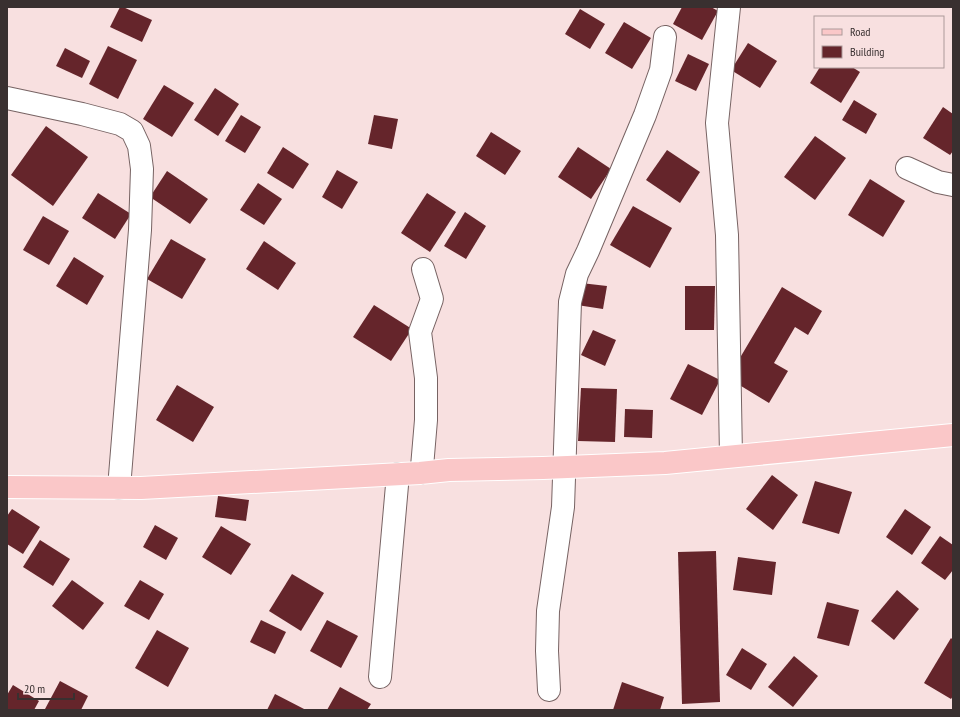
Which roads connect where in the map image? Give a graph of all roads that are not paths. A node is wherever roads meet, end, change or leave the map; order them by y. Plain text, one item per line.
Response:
1 (729, 7) edge
2 (665, 37) dead end
3 (7, 98) edge
4 (907, 168) dead end
5 (953, 185) edge
6 (423, 269) dead end
7 (953, 435) edge
8 (731, 456) junction
9 (563, 467) junction
10 (420, 473) junction
11 (398, 474) junction
12 (7, 487) edge
13 (119, 488) junction
14 (380, 677) dead end
15 (549, 690) dead end

1 - 8 street
2 - 9 street
3 - 13 street
4 - 5 street
6 - 10 street
7 - 8 main road
8 - 9 main road
9 - 10 main road
9 - 15 street
10 - 11 main road
11 - 13 main road
11 - 14 street
12 - 13 main road

